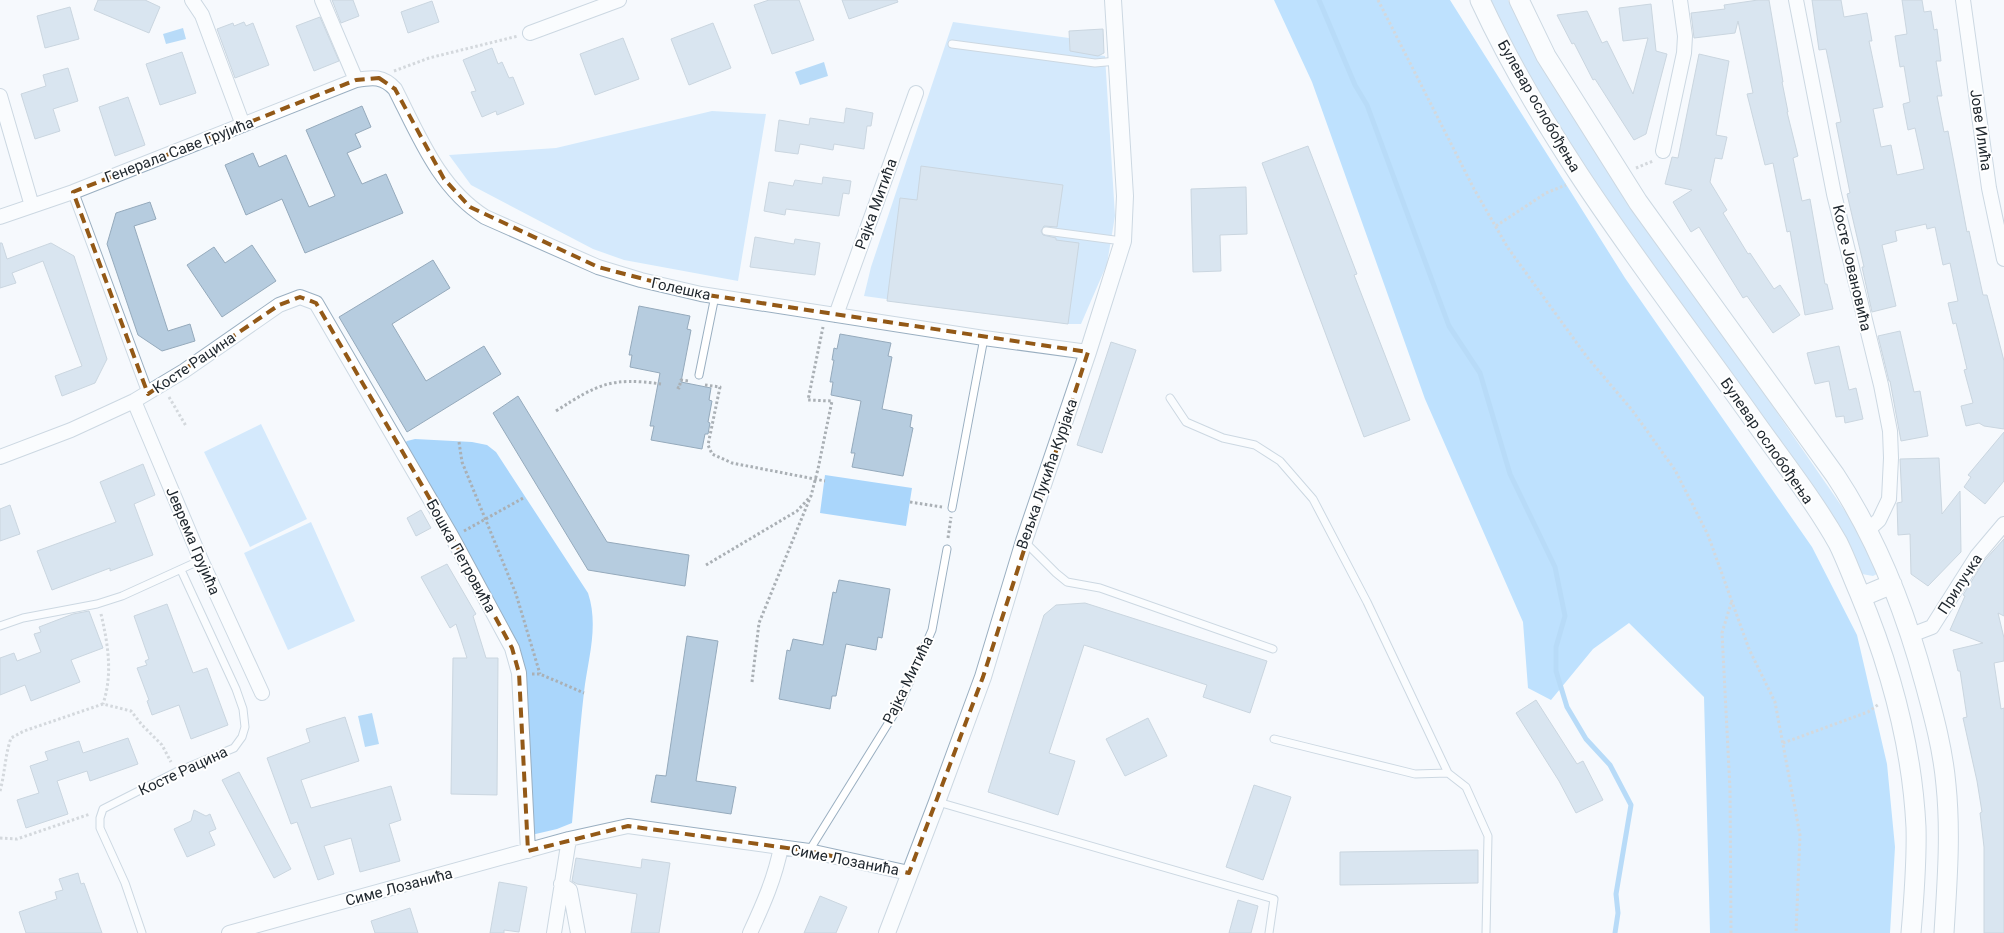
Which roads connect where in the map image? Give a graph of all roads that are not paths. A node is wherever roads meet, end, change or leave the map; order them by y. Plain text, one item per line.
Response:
1 (192, 0) edge
2 (322, 0) edge
3 (619, 0) edge
4 (1113, 0) edge
5 (1480, 0) edge
6 (1519, 0) edge
7 (1683, 0) edge
8 (1796, 0) edge
9 (1963, 0) edge
10 (530, 33) road end
11 (952, 44) dead end
12 (1117, 60) junction
13 (356, 80) junction
14 (916, 93) dead end
15 (0, 96) edge
16 (243, 125) junction
17 (1663, 151) dead end
18 (73, 192) junction
19 (32, 206) junction
20 (0, 217) edge
21 (1046, 231) dead end
22 (2001, 234) edge
23 (1122, 241) junction
24 (2004, 259) edge
25 (300, 296) joint
26 (715, 296) junction
27 (831, 314) junction
28 (984, 338) junction
29 (1088, 352) junction
30 (699, 375) road end
31 (148, 394) junction
32 (1170, 398) dead end
33 (134, 401) junction
34 (0, 457) edge
35 (952, 508) road end
36 (2004, 524) edge
37 (1868, 530) junction
38 (1024, 541) junction
39 (946, 549) road end
40 (200, 560) junction
41 (181, 570) junction
42 (1892, 584) junction
43 (1861, 597) junction
44 (0, 626) edge
45 (1911, 635) junction
46 (1273, 649) dead end
47 (262, 692) dead end
48 (1274, 739) dead end
49 (1448, 773) junction
50 (938, 802) junction
51 (569, 840) junction
52 (781, 847) junction
53 (528, 851) junction
54 (808, 851) junction
55 (909, 873) junction
56 (561, 884) junction
57 (142, 933) edge
58 (229, 933) edge
59 (554, 933) edge
60 (578, 933) edge
61 (750, 933) edge
62 (887, 933) edge
63 (1269, 933) edge
64 (1486, 933) edge
65 (1912, 933) edge
66 (1944, 933) edge

1 - 16 street
2 - 13 street
3 - 10 street
4 - 12 street, Вељка Лукића Курјака
5 - 43 main road, Булевар ослобођења
6 - 37 main road
7 - 17 street
8 - 37 street, Косте Јовановића
9 - 22 street, Јове Илића
11 - 12 lane
12 - 23 street, Вељка Лукића Курјака
13 - 16 street, Генерала Саве Грујића
13 - 26 street, Голешка
14 - 27 street, Рајка Митића
15 - 19 street
16 - 18 street, Генерала Саве Грујића
18 - 19 street, Генерала Саве Грујића
18 - 31 street
19 - 20 street, Генерала Саве Грујића
21 - 23 lane
22 - 24 street, Јове Илића
23 - 29 street, Вељка Лукића Курјака
25 - 31 street, Косте Рацина
25 - 53 street, Бошка Петровића
26 - 27 street, Голешка
26 - 30 lane
27 - 28 street, Голешка
28 - 29 street, Голешка
28 - 35 lane
29 - 38 street, Вељка Лукића Курјака
31 - 33 street, Косте Рацина
32 - 49 lane
33 - 34 street, Косте Рацина
33 - 40 street, Јеврема Грујића
36 - 45 street, Прилучка
37 - 42 main road
38 - 46 lane
38 - 50 street, Вељка Лукића Курјака
39 - 54 lane, Рајка Митића
40 - 41 lane
40 - 47 street, Јеврема Грујића
41 - 44 lane
41 - 57 lane, Косте Рацина
42 - 43 main road
42 - 45 main road
43 - 65 main road, Булевар ослобођења
45 - 66 main road
48 - 49 lane
49 - 64 lane
50 - 55 street, Вељка Лукића Курјака
50 - 63 lane
51 - 52 street, Симе Лозанића
51 - 53 street, Симе Лозанића
51 - 56 street
52 - 54 street, Симе Лозанића
52 - 61 street, Симе Лозанића
53 - 58 street, Симе Лозанића
54 - 55 street, Симе Лозанића
55 - 62 street, Вељка Лукића Курјака
56 - 59 street
56 - 60 street

